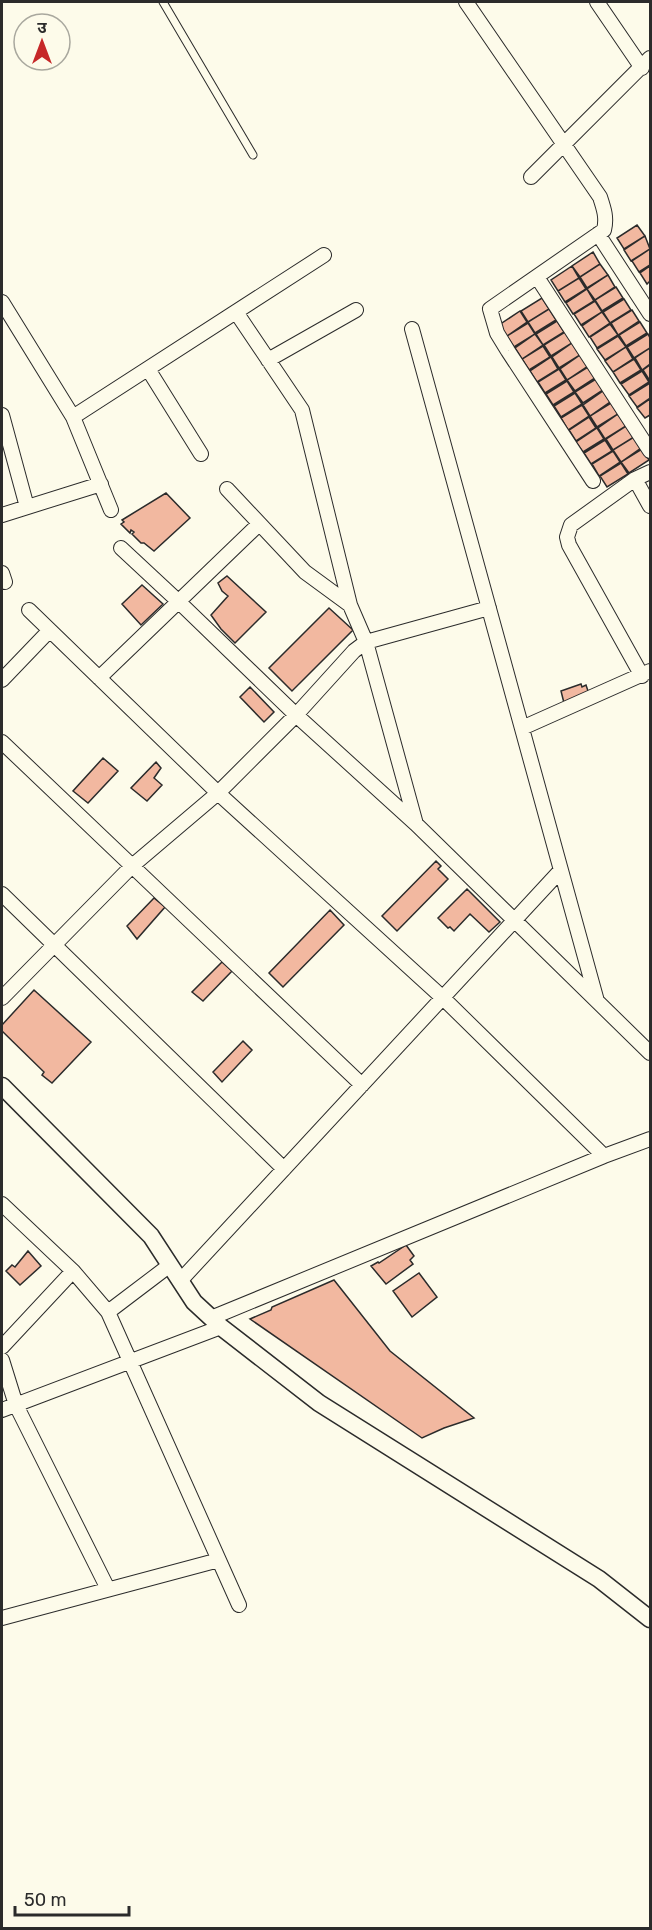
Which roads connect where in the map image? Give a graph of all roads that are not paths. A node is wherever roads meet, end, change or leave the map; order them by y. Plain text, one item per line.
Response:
1 (163, 2) edge
2 (466, 2) edge
3 (597, 2) edge
4 (646, 62) edge
5 (564, 144) junction
6 (253, 155) dead end
7 (531, 177) dead end
8 (598, 234) junction
9 (324, 255) dead end
10 (537, 277) junction
11 (2, 302) edge
12 (356, 310) dead end
13 (236, 312) junction
14 (651, 314) edge
15 (412, 329) dead end
16 (268, 360) junction
17 (148, 369) junction
18 (2, 415) edge
19 (73, 417) junction
20 (650, 451) edge
21 (201, 454) dead end
22 (651, 472) edge
23 (635, 479) junction
24 (593, 481) dead end
25 (100, 484) junction
26 (227, 489) dead end
27 (651, 506) edge
28 (27, 507) junction
29 (111, 510) dead end
30 (2, 515) edge
31 (259, 524) junction
32 (121, 548) dead end
33 (179, 602) junction
34 (350, 605) junction
35 (489, 608) junction
36 (29, 610) dead end
37 (49, 632) junction
38 (366, 642) junction
39 (646, 673) edge
40 (99, 678) junction
41 (2, 680) edge
42 (296, 715) junction
43 (522, 728) junction
44 (2, 742) edge
45 (218, 793) junction
46 (416, 824) junction
47 (132, 866) junction
48 (561, 870) junction
49 (2, 894) edge
50 (515, 920) junction
51 (54, 945) junction
52 (2, 998) edge
53 (443, 998) junction
54 (597, 1001) junction
55 (651, 1053) edge
56 (362, 1084) junction
57 (2, 1086) edge
58 (651, 1139) edge
59 (604, 1156) junction
60 (284, 1169) junction
61 (2, 1204) edge
62 (170, 1265) junction
63 (73, 1271) junction
64 (180, 1281) junction
65 (108, 1312) junction
66 (216, 1323) junction
67 (2, 1347) edge
68 (2, 1360) edge
69 (130, 1362) junction
70 (16, 1405) junction
71 (2, 1410) edge
72 (219, 1560) junction
73 (108, 1589) junction
74 (239, 1605) dead end
75 (2, 1618) edge
76 (651, 1619) edge

1 - 6 lane
2 - 5 street
3 - 4 street
4 - 5 street
5 - 7 street
5 - 8 street
8 - 10 street
8 - 14 street
9 - 13 street
10 - 20 street
10 - 24 street
11 - 19 street
12 - 16 street
13 - 16 street
13 - 17 street
15 - 35 street
16 - 34 street
17 - 19 street
17 - 21 street
18 - 28 street
19 - 25 street
22 - 23 street
23 - 27 street
23 - 39 street
25 - 28 street
25 - 29 street
26 - 31 street
28 - 30 street
31 - 33 street
31 - 34 street
32 - 33 street
33 - 40 street
33 - 42 street
34 - 38 street
35 - 38 street
35 - 43 street
36 - 37 street
37 - 40 street
37 - 41 street
38 - 42 street
38 - 46 street
39 - 43 street
40 - 45 street
42 - 45 street
42 - 46 street
43 - 48 street
44 - 47 street
45 - 47 street
45 - 53 street
46 - 50 street
47 - 51 street
47 - 56 street
48 - 50 street
48 - 54 street
49 - 51 street
50 - 53 street
50 - 54 street
51 - 52 street
51 - 60 street
53 - 56 street
53 - 59 street
54 - 55 street
56 - 60 street
57 - 62 street
58 - 59 street
59 - 66 street
60 - 64 street
61 - 63 street
62 - 64 street
62 - 65 street
63 - 65 street
63 - 67 street
64 - 66 street
65 - 69 street
66 - 69 street
66 - 76 street
68 - 70 street
69 - 70 street
69 - 72 street
70 - 71 street
70 - 73 street
72 - 73 street
72 - 74 street
73 - 75 street

